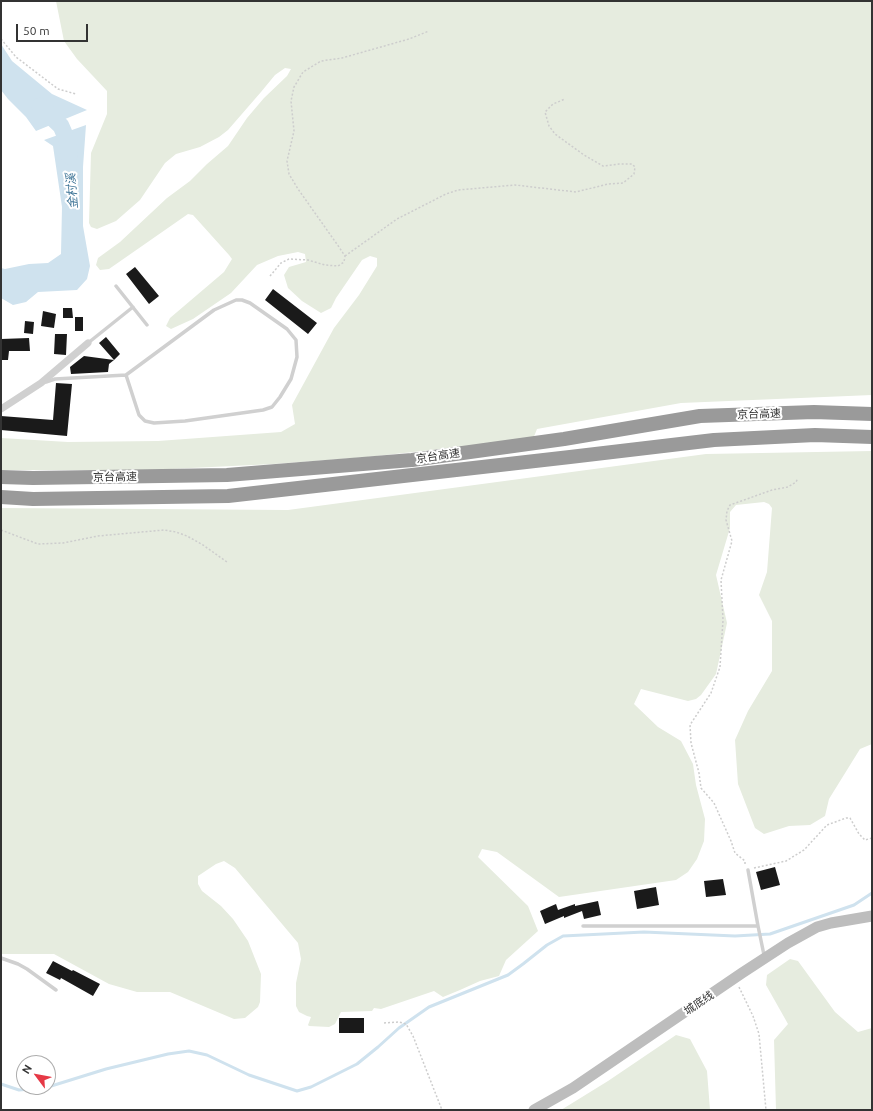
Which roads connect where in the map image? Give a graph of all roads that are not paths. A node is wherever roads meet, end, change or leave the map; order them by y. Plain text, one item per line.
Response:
1 (116, 286) dead end
2 (133, 308) junction
3 (147, 325) dead end
4 (88, 343) joint
5 (126, 375) junction
6 (41, 383) junction
7 (1, 409) edge
8 (872, 414) edge
9 (872, 436) edge
10 (1, 477) edge
11 (1, 497) edge
12 (748, 870) road end
13 (872, 916) edge
14 (583, 926) dead end
15 (758, 926) junction
16 (1, 958) edge
17 (765, 958) junction
18 (56, 990) dead end
19 (534, 1110) edge

1 - 2 lane
2 - 3 lane
2 - 4 lane
4 - 6 street
5 - 5 lane
5 - 6 lane
6 - 7 street
8 - 10 highway, 京台高速
9 - 11 highway, 京台高速
12 - 15 lane
13 - 17 main road, 城底线
14 - 15 lane
15 - 17 lane
16 - 18 lane
17 - 19 main road, 城底线

